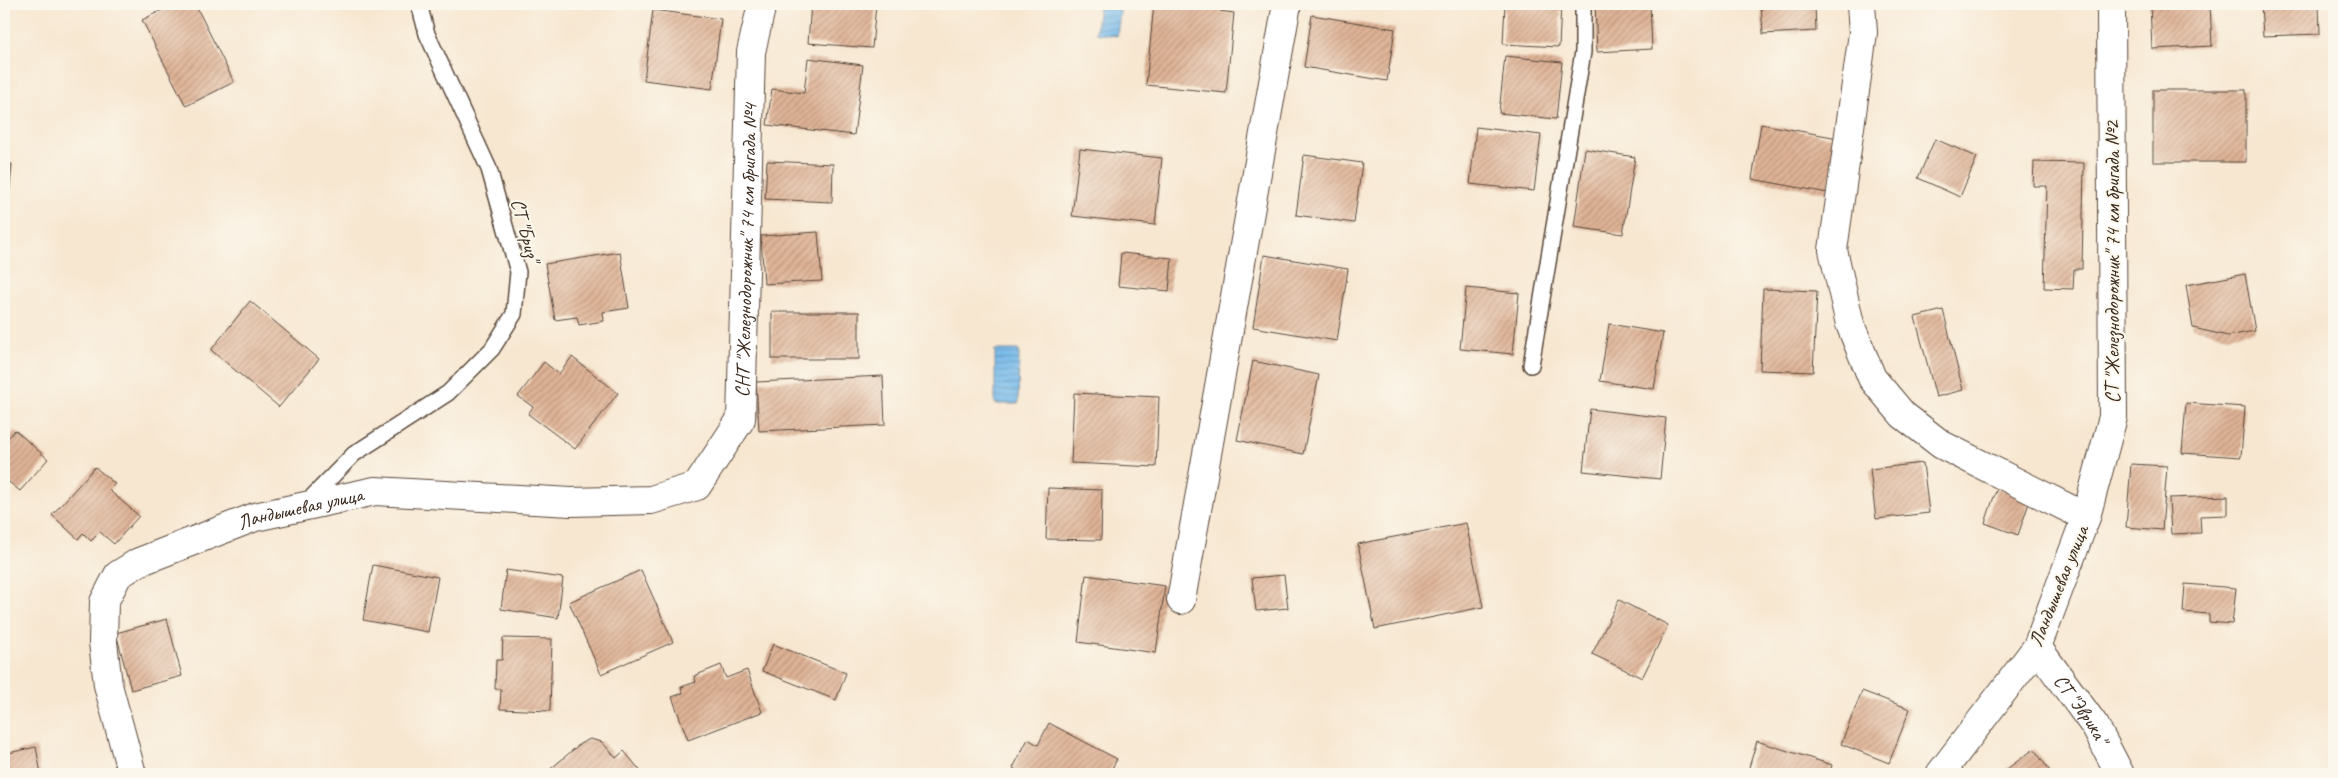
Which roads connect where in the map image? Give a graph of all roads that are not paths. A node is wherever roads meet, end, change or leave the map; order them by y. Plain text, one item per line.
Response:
1 (419, 4) edge
2 (762, 4) edge
3 (1287, 4) edge
4 (1583, 4) edge
5 (1861, 4) edge
6 (2110, 4) edge
7 (1531, 364) dead end
8 (697, 486) joint
9 (304, 505) junction
10 (2086, 517) junction
11 (1181, 600) dead end
12 (2037, 647) junction
13 (132, 774) edge
14 (1940, 774) edge
15 (2120, 774) edge

1 - 9 lane, СТ "Бриз"
2 - 8 street, СНТ "Железнодорожник" 74 км бригада №4
3 - 11 street
4 - 7 lane
5 - 10 street
6 - 10 street, СТ "Железнодорожник" 74 км бригада №2
8 - 9 street, Ландышевая улица
9 - 13 street, Ландышевая улица
10 - 12 street, Ландышевая улица
12 - 14 street, Ландышевая улица
12 - 15 street, СТ "Эврика"

